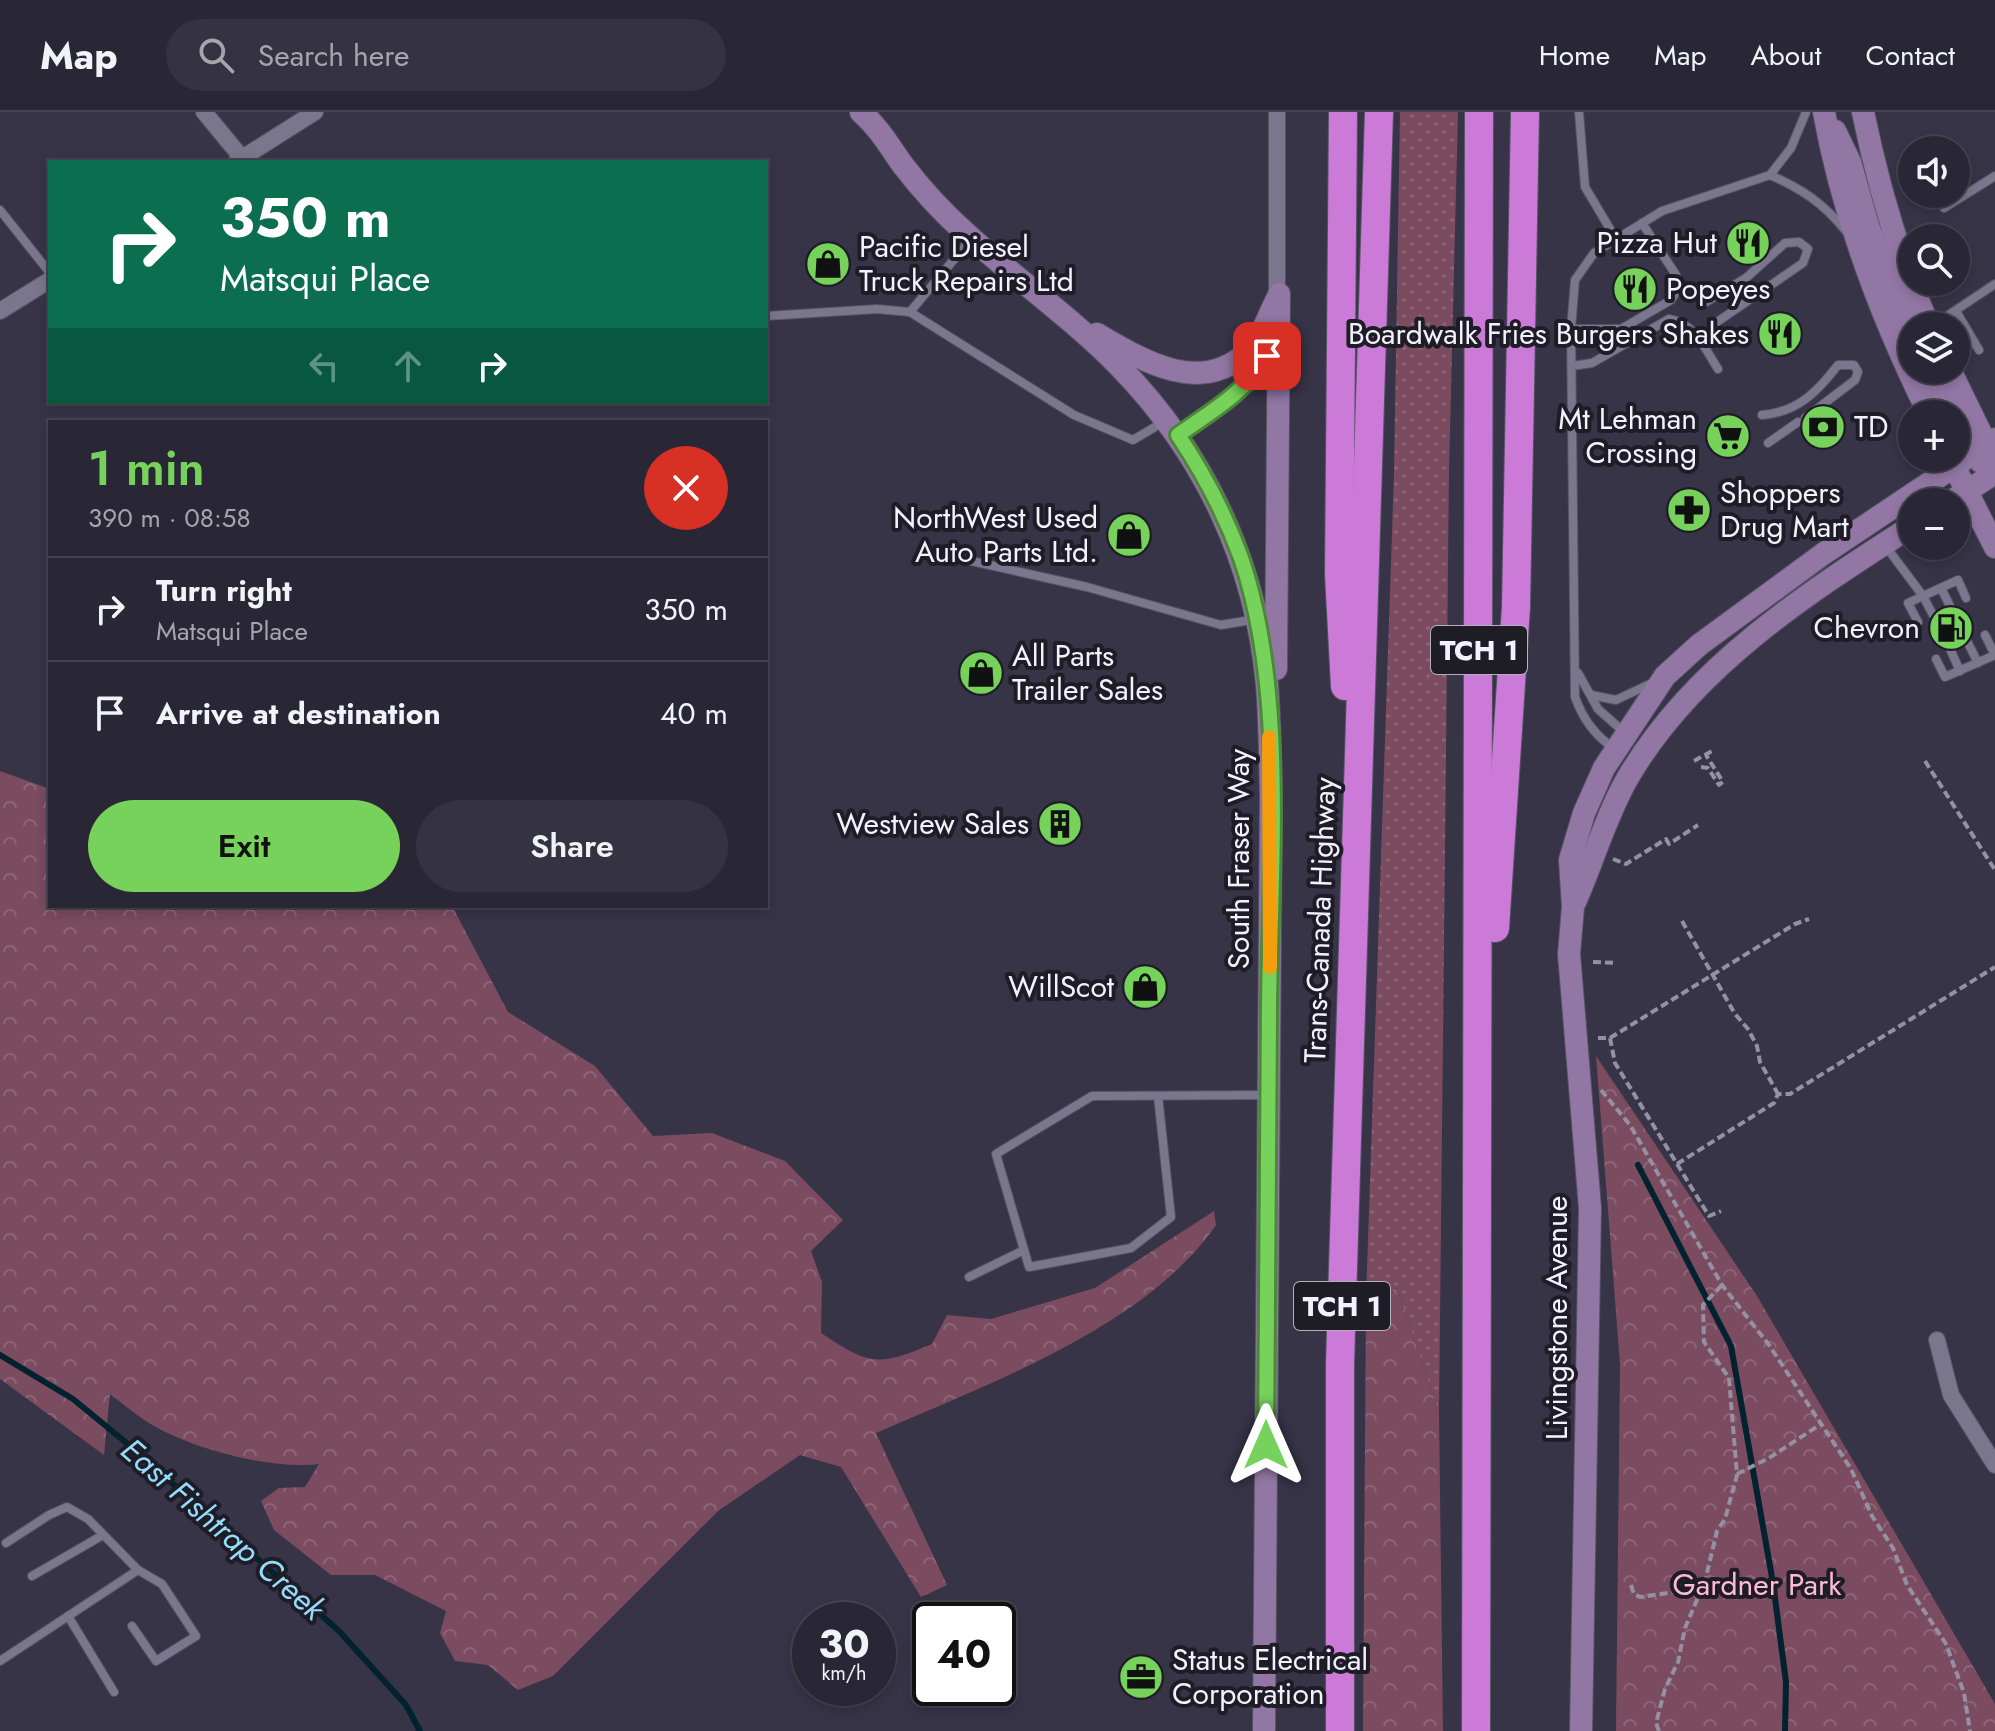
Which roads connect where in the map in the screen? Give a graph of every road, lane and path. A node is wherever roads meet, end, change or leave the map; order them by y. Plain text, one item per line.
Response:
1 (204, 112) edge
2 (315, 112) edge
3 (861, 112) edge
4 (1277, 112) edge
5 (1343, 112) edge
6 (1379, 112) edge
7 (1479, 112) edge
8 (1525, 112) edge
9 (1579, 112) edge
10 (1806, 112) edge
11 (1825, 112) edge
12 (1863, 112) edge
13 (878, 120) edge
14 (239, 160) edge
15 (1770, 175) junction
16 (1995, 176) edge
17 (1970, 192) edge
18 (0, 210) edge
19 (1642, 223) junction
20 (971, 238) junction
21 (1616, 239) junction
22 (1859, 248) junction
23 (48, 270) edge
24 (48, 281) edge
25 (1995, 284) edge
26 (1279, 294) junction
27 (1050, 302) junction
28 (1706, 302) dead end
29 (0, 311) edge
30 (1956, 311) joint
31 (910, 312) junction
32 (1903, 312) edge
33 (1926, 312) edge
34 (768, 316) edge
35 (1717, 322) dead end
36 (1571, 329) junction
37 (1979, 350) dead end
38 (1572, 366) junction
39 (1718, 369) dead end
40 (1954, 384) edge
41 (1922, 400) edge
42 (1762, 415) dead end
43 (1172, 428) junction
44 (1768, 443) dead end
45 (1976, 454) edge
46 (1995, 471) edge
47 (1962, 488) edge
48 (1970, 489) edge
49 (1970, 513) edge
50 (1898, 535) edge
51 (1884, 544) junction
52 (1995, 547) edge
53 (967, 560) dead end
54 (1941, 588) junction
55 (1923, 596) junction
56 (1966, 598) dead end
57 (1950, 606) dead end
58 (1933, 615) dead end
59 (1257, 619) junction
60 (1918, 622) dead end
61 (1985, 635) dead end
62 (1968, 643) dead end
63 (1951, 651) dead end
64 (1995, 655) edge
65 (1936, 659) dead end
66 (1978, 663) junction
67 (1576, 668) junction
68 (1960, 671) junction
69 (1665, 676) junction
70 (1591, 695) junction
71 (1620, 741) junction
72 (1712, 751) dead end
73 (1643, 755) junction
74 (1706, 755) junction
75 (1694, 761) dead end
76 (1925, 761) dead end
77 (1701, 767) dead end
78 (1271, 794) junction
79 (1698, 825) dead end
80 (1609, 858) dead end
81 (1995, 870) edge
82 (1355, 882) junction
83 (1573, 907) junction
84 (1809, 919) dead end
85 (1682, 921) dead end
86 (1593, 962) dead end
87 (1616, 963) dead end
88 (1995, 967) edge
89 (1712, 975) junction
90 (1598, 1038) dead end
91 (1610, 1038) junction
92 (1576, 1063) junction
93 (1778, 1094) junction
94 (1269, 1095) junction
95 (1158, 1096) junction
96 (1677, 1164) junction
97 (1478, 1188) junction
98 (1721, 1211) dead end
99 (1024, 1250) junction
100 (969, 1277) dead end
101 (1722, 1285) junction
102 (1937, 1340) dead end
103 (1821, 1424) junction
104 (1995, 1465) edge
105 (1737, 1475) junction
106 (103, 1535) junction
107 (6, 1543) dead end
108 (138, 1570) junction
109 (32, 1576) dead end
110 (1631, 1585) dead end
111 (1699, 1593) junction
112 (68, 1616) junction
113 (132, 1626) dead end
114 (0, 1661) edge
115 (114, 1692) dead end
116 (1264, 1731) edge
117 (1340, 1731) edge
118 (1476, 1731) edge
119 (1581, 1731) edge
120 (1659, 1731) edge
121 (1970, 1731) edge

1 - 14 street
2 - 14 street
3 - 13 street, South Fraser Way
4 - 26 street
5 - 82 highway
6 - 82 highway, Trans-Canada Highway / TCH 1
7 - 97 highway, TCH 1
8 - 97 highway
9 - 21 lane
10 - 15 lane
11 - 22 street
11 - 32 street
12 - 33 street
13 - 20 street, South Fraser Way
15 - 19 lane
15 - 22 lane
16 - 17 lane
18 - 23 lane
19 - 21 lane
19 - 36 lane
20 - 27 street, South Fraser Way
20 - 31 lane
21 - 36 lane
22 - 41 street
24 - 29 street
25 - 30 lane
26 - 27 street
26 - 43 street
26 - 78 street
27 - 43 street, South Fraser Way
28 - 35 lane
30 - 37 lane
31 - 34 lane
31 - 43 lane
36 - 38 lane
38 - 39 lane
38 - 67 lane
40 - 45 street
42 - 44 lane
43 - 59 street, South Fraser Way
45 - 46 street
45 - 47 street
45 - 69 street, Livingstone Avenue
46 - 48 street
49 - 52 street
50 - 51 street, Livingstone Avenue
51 - 55 lane
51 - 73 street, Livingstone Avenue
53 - 59 lane
54 - 55 lane
54 - 56 lane
54 - 57 lane
55 - 58 lane
55 - 60 lane
59 - 78 street, South Fraser Way
61 - 64 lane
62 - 66 lane
63 - 68 lane
64 - 66 lane
65 - 68 lane
66 - 68 lane
67 - 70 lane
67 - 71 lane
69 - 70 lane
69 - 71 street, Livingstone Avenue
70 - 71 lane
71 - 73 street
71 - 83 street, Livingstone Avenue
72 - 74 path
73 - 83 street, Livingstone Avenue
74 - 75 path
74 - 77 path
76 - 81 path
78 - 94 street, South Fraser Way
79 - 80 path
82 - 117 highway, Trans-Canada Highway / TCH 1
83 - 92 street, Livingstone Avenue
84 - 89 path
85 - 89 path
86 - 87 path
88 - 93 path
89 - 91 path
89 - 93 path
90 - 91 path
91 - 96 path
92 - 101 path
92 - 119 street, Livingstone Avenue
93 - 96 path
94 - 95 lane
94 - 116 street, South Fraser Way
95 - 99 lane
95 - 99 lane
96 - 98 path
97 - 118 highway, TCH 1
99 - 100 lane
101 - 103 path
101 - 105 path
102 - 104 street
103 - 105 path
103 - 121 path
105 - 111 path
106 - 107 lane
106 - 108 lane
106 - 109 lane
108 - 112 lane
108 - 113 lane
110 - 111 path
111 - 120 path
112 - 114 lane
112 - 115 lane

